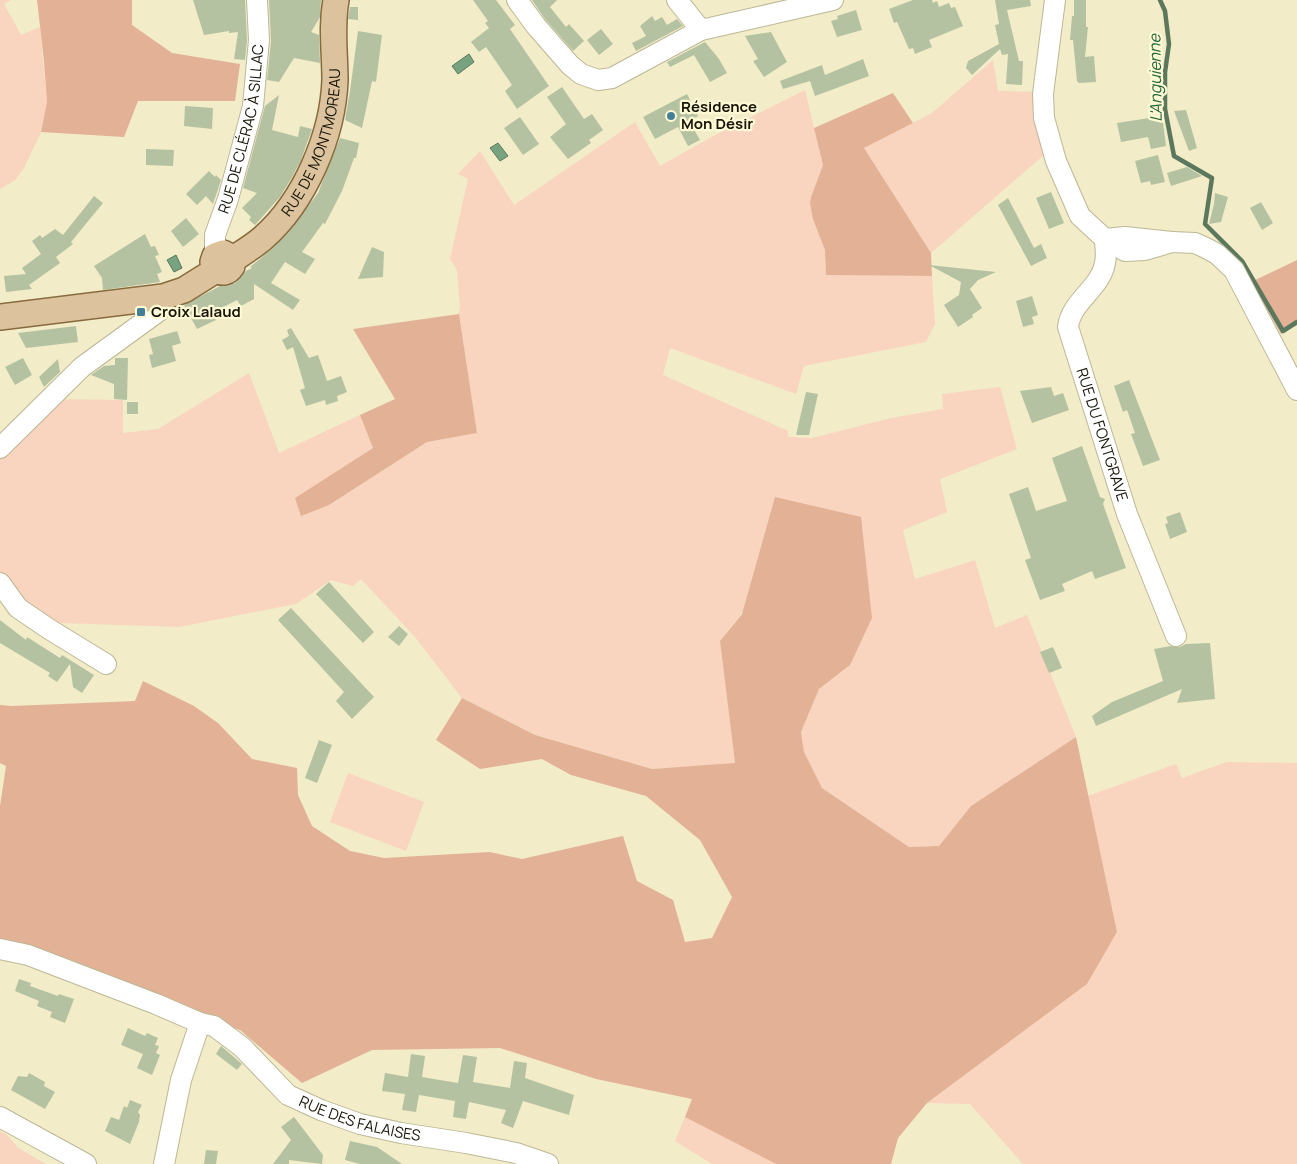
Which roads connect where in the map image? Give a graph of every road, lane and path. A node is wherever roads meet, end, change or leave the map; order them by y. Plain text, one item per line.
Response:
1 (257, 0) edge
2 (336, 0) edge
3 (517, 0) edge
4 (677, 0) edge
5 (833, 0) edge
6 (1055, 0) edge
7 (701, 30) junction
8 (1105, 239) junction
9 (221, 262) junction
10 (163, 297) junction
11 (0, 317) edge
12 (1297, 390) edge
13 (0, 448) edge
14 (0, 583) edge
15 (1176, 636) dead end
16 (106, 664) dead end
17 (0, 949) edge
18 (200, 1023) junction
19 (0, 1117) edge
20 (86, 1164) edge
21 (164, 1164) edge
22 (548, 1164) edge

1 - 9 street, RUE DE CLÉRAC À SILLAC
2 - 9 main road, RUE DE MONTMOREAU
3 - 7 street
4 - 7 street
5 - 7 street
6 - 8 street
8 - 12 street
8 - 15 street, RUE DU FONTGRAVE
9 - 10 main road, RUE DE MONTMOREAU
10 - 11 main road, RUE DE MONTMOREAU
10 - 13 street
14 - 16 street
17 - 18 street, RUE DES FALAISES
18 - 21 street
18 - 22 street, RUE DES FALAISES
19 - 20 street

